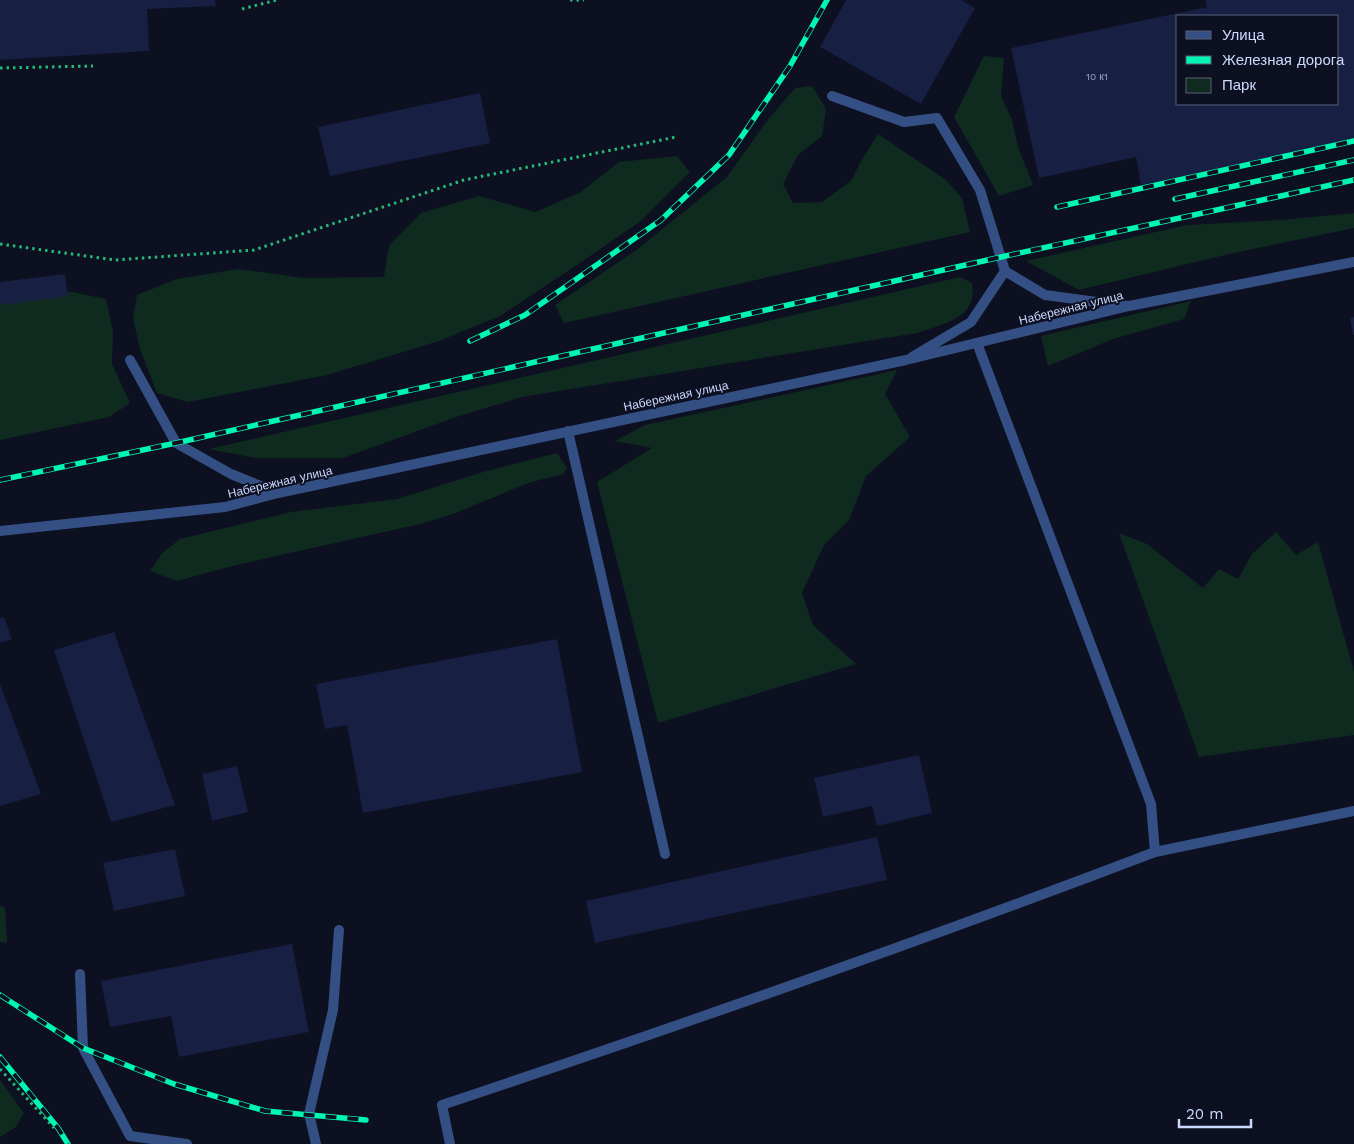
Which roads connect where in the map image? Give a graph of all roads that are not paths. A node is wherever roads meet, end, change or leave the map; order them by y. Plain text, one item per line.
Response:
1 (832, 96) dead end
2 (1354, 262) edge
3 (1006, 271) junction
4 (1129, 306) junction
5 (977, 343) junction
6 (130, 360) dead end
7 (906, 360) junction
8 (568, 431) junction
9 (278, 493) junction
10 (0, 531) edge
11 (1354, 811) edge
12 (1154, 852) junction
13 (665, 854) dead end
14 (339, 930) dead end
15 (80, 974) dead end
16 (128, 1140) edge
17 (187, 1144) edge
18 (316, 1144) edge
19 (450, 1144) edge

1 - 3 street
2 - 4 street, Набережная улица
3 - 4 street
3 - 7 street
4 - 5 street, Набережная улица
5 - 7 street, Набережная улица
5 - 12 street
6 - 9 street
7 - 8 street, Набережная улица
8 - 9 street, Набережная улица
8 - 13 street
9 - 10 street, Набережная улица
11 - 12 street
12 - 19 street
14 - 18 street
15 - 16 street
16 - 17 street

